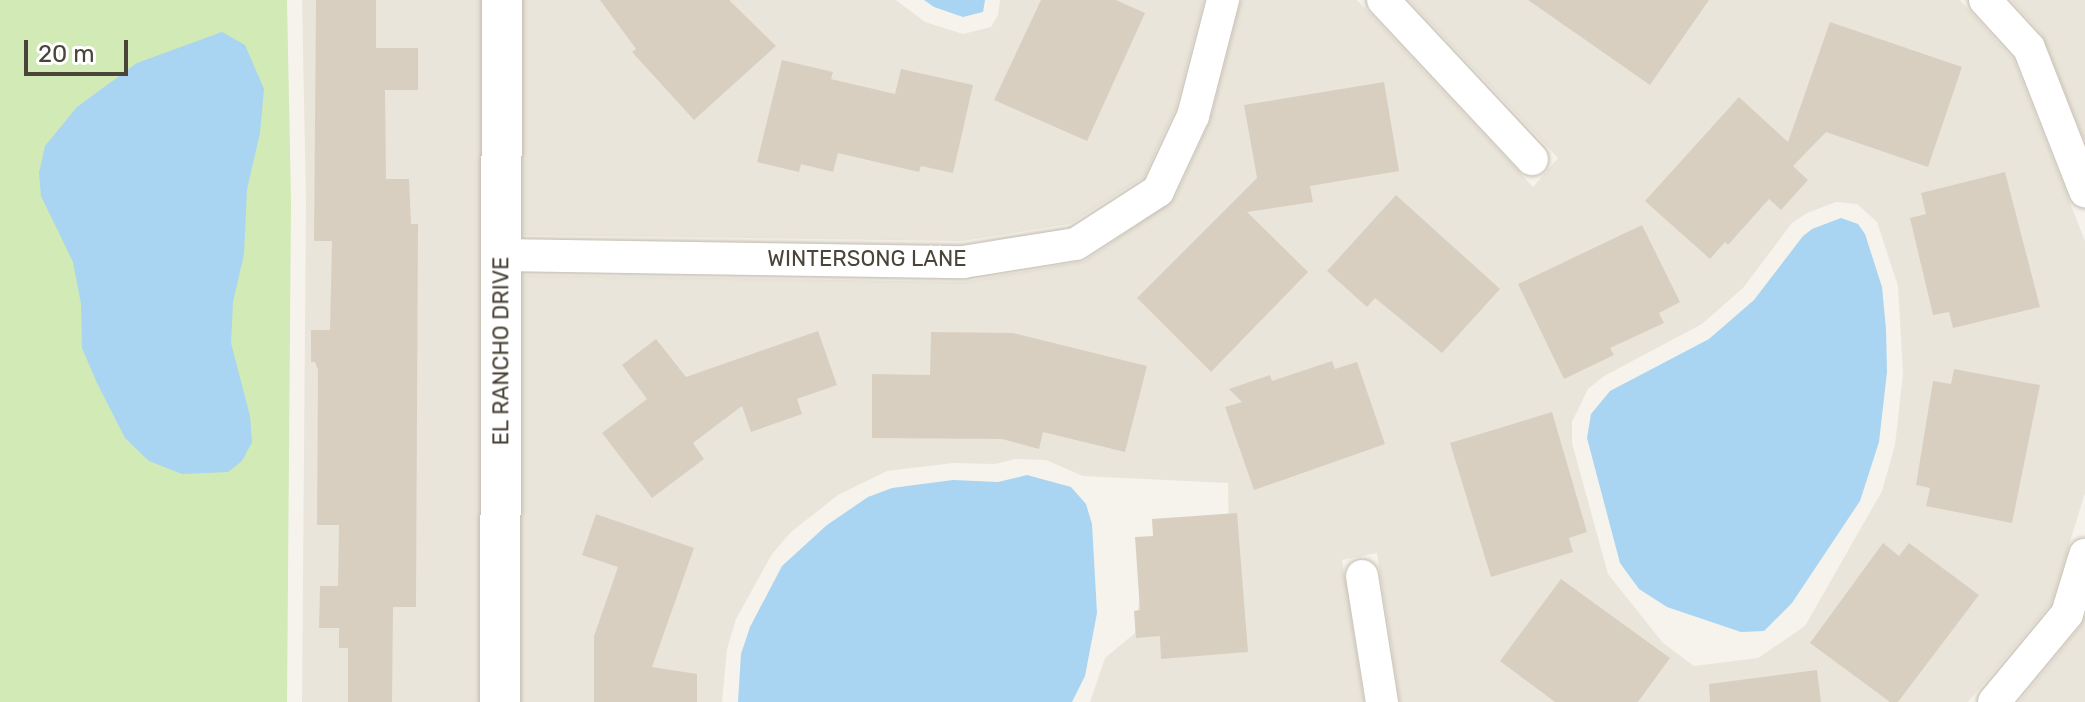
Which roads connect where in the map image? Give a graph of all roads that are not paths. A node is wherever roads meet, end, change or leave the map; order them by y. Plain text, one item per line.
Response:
1 (502, 0) edge
2 (1223, 0) edge
3 (1383, 0) edge
4 (1985, 0) edge
5 (1532, 159) dead end
6 (2085, 191) edge
7 (501, 255) junction
8 (2085, 555) edge
9 (1362, 576) dead end
10 (500, 702) edge
11 (1382, 702) edge
12 (1994, 702) edge

1 - 7 street, EL RANCHO DRIVE
2 - 7 street, WINTERSONG LANE
3 - 5 street
4 - 6 street
7 - 10 street, EL RANCHO DRIVE
8 - 12 street
9 - 11 street

